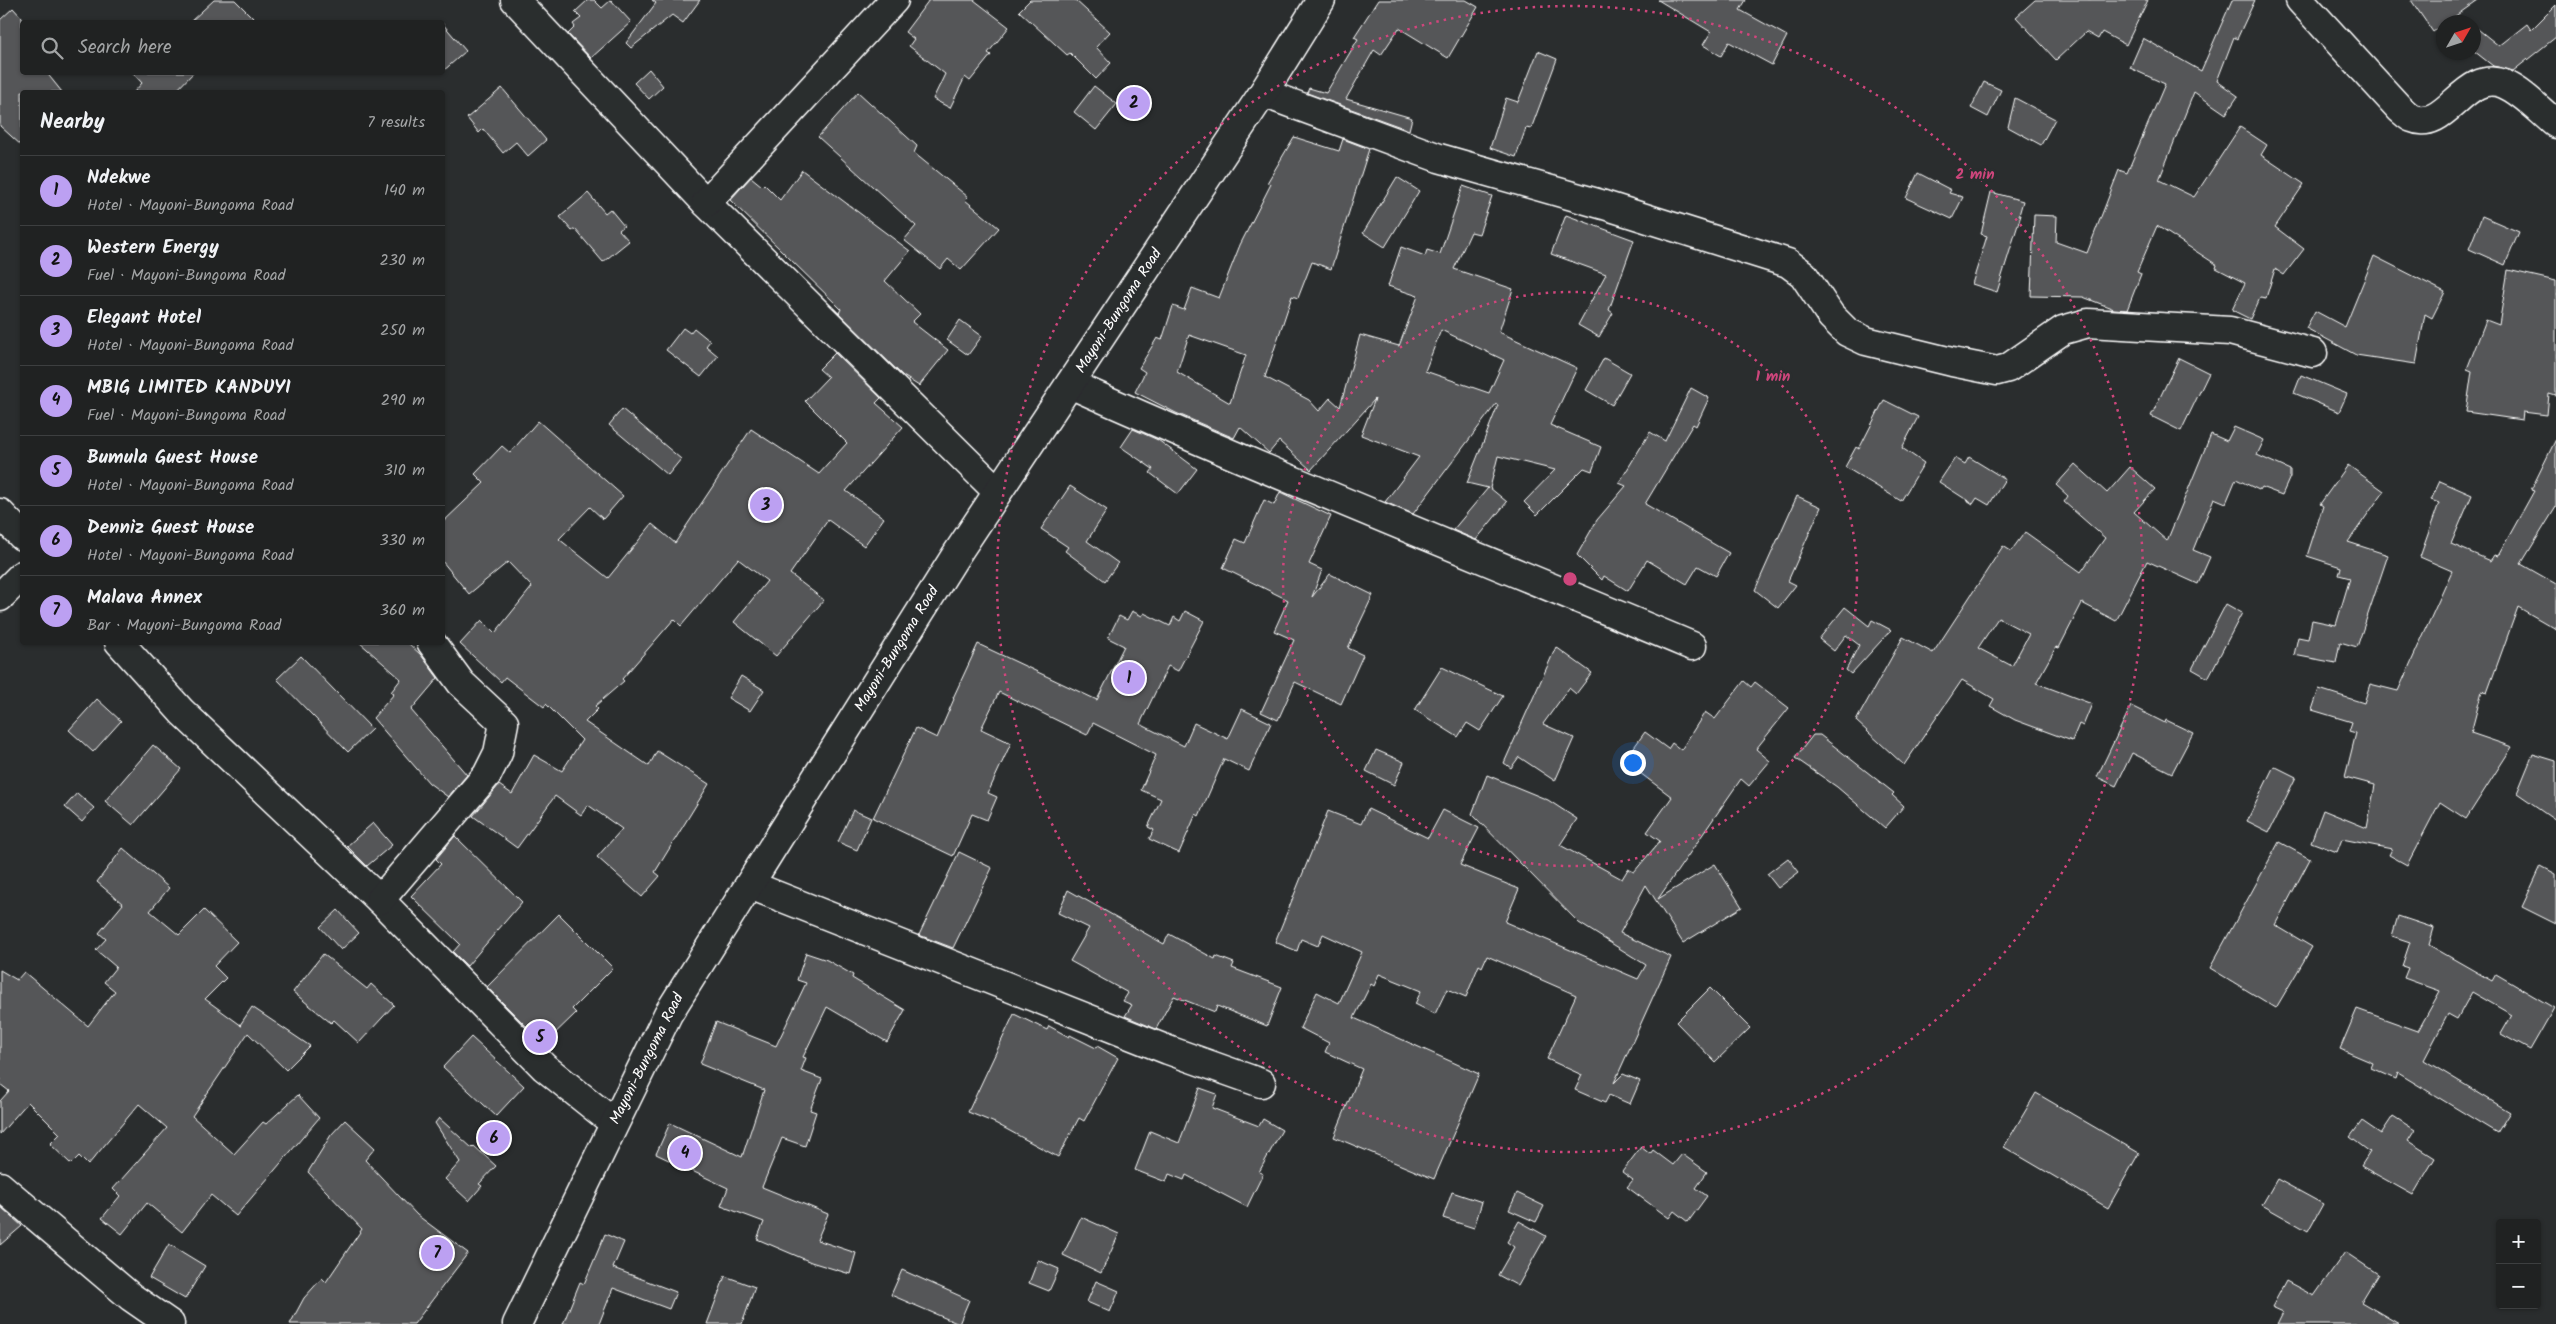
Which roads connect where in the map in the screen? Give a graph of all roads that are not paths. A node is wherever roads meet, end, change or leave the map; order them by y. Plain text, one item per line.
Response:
1 (515, 0) edge
2 (894, 0) edge
3 (1321, 0) edge
4 (2300, 0) edge
5 (1263, 93) junction
6 (2556, 124) edge
7 (706, 203) junction
8 (2313, 352) dead end
9 (1070, 384) junction
10 (997, 491) junction
11 (0, 513) edge
12 (20, 534) edge
13 (20, 577) edge
14 (0, 597) edge
15 (122, 645) edge
16 (433, 645) edge
17 (1692, 646) dead end
18 (750, 885) junction
19 (380, 900) junction
20 (1261, 1083) dead end
21 (614, 1123) junction
22 (0, 1186) edge
23 (170, 1324) edge
24 (517, 1324) edge

1 - 7 street
2 - 7 street
3 - 5 street, Mayoni-Bungoma Road
4 - 6 street
5 - 8 street
5 - 9 street, Mayoni-Bungoma Road
7 - 10 street
9 - 10 street, Mayoni-Bungoma Road
9 - 17 street
10 - 18 street, Mayoni-Bungoma Road
11 - 12 street
13 - 14 street
15 - 19 street
16 - 19 street
18 - 20 street
18 - 21 street, Mayoni-Bungoma Road
19 - 21 street
21 - 24 street, Mayoni-Bungoma Road
22 - 23 street

